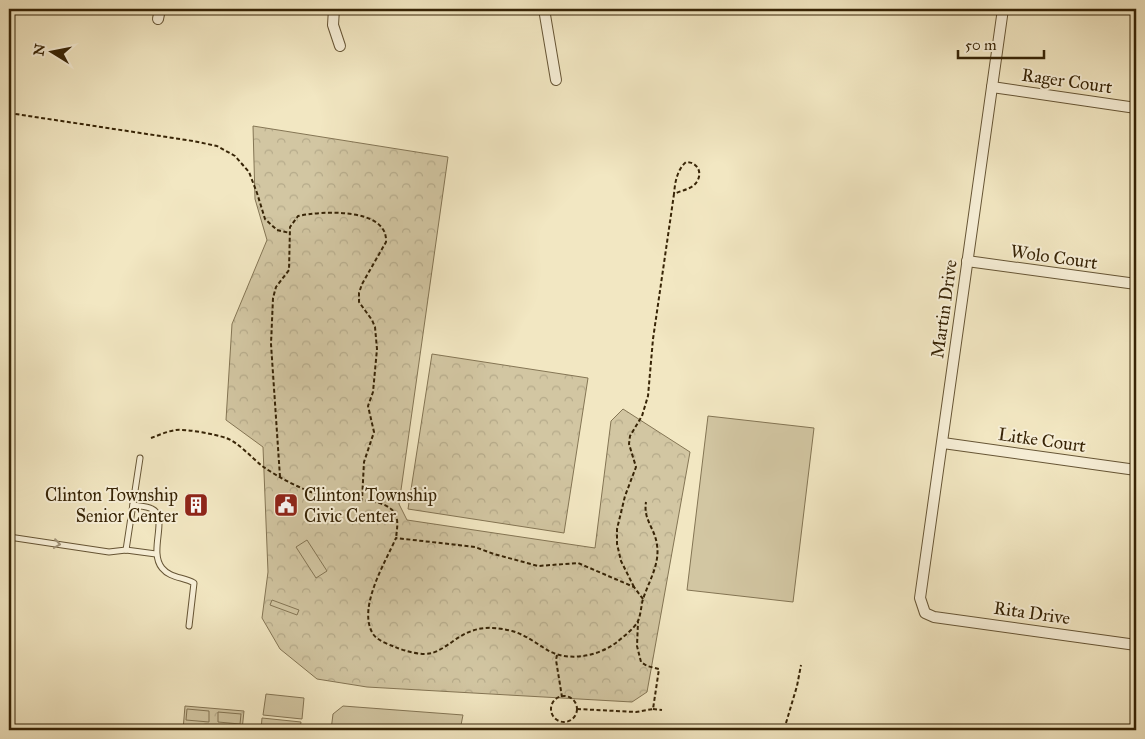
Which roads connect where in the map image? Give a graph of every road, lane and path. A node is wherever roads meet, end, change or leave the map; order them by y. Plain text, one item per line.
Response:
1 (334, 9) edge
2 (544, 9) edge
3 (1003, 9) edge
4 (340, 46) dead end
5 (556, 80) dead end
6 (992, 87) junction
7 (1136, 108) edge
8 (9, 113) edge
9 (674, 194) junction
10 (290, 232) junction
11 (967, 261) junction
12 (1136, 284) edge
13 (151, 438) dead end
14 (943, 443) junction
15 (140, 458) dead end
16 (1136, 470) edge
17 (280, 477) junction
18 (362, 500) junction
19 (646, 502) dead end
20 (133, 505) junction
21 (9, 537) edge
22 (396, 538) junction
23 (126, 550) junction
24 (156, 554) junction
25 (634, 587) junction
26 (643, 599) junction
27 (925, 613) joint
28 (638, 622) junction
29 (189, 626) dead end
30 (1136, 645) edge
31 (557, 654) junction
32 (801, 665) dead end
33 (562, 697) junction
34 (577, 709) junction
35 (653, 709) junction
36 (662, 710) dead end
37 (786, 723) dead end

1 - 4 street
2 - 5 street
3 - 6 street, Martin Drive
6 - 7 street, Rager Court
6 - 11 street, Martin Drive
8 - 10 path
9 - 9 path
9 - 25 path
10 - 17 path
10 - 18 path
11 - 12 street, Wolo Court
11 - 14 street, Martin Drive
13 - 17 path
14 - 16 street, Litke Court
14 - 27 street, Martin Drive
15 - 20 lane
17 - 18 path
18 - 22 path
19 - 26 path
20 - 23 lane
20 - 24 lane
21 -> 23 lane
22 - 25 path
22 - 31 path
23 - 24 lane
24 - 29 lane
25 - 26 path
26 - 28 path
27 - 30 street, Rita Drive
28 - 31 path
28 - 35 path
31 - 33 path
32 - 37 path
33 - 34 path
33 - 34 path
34 - 35 path
35 - 36 path

